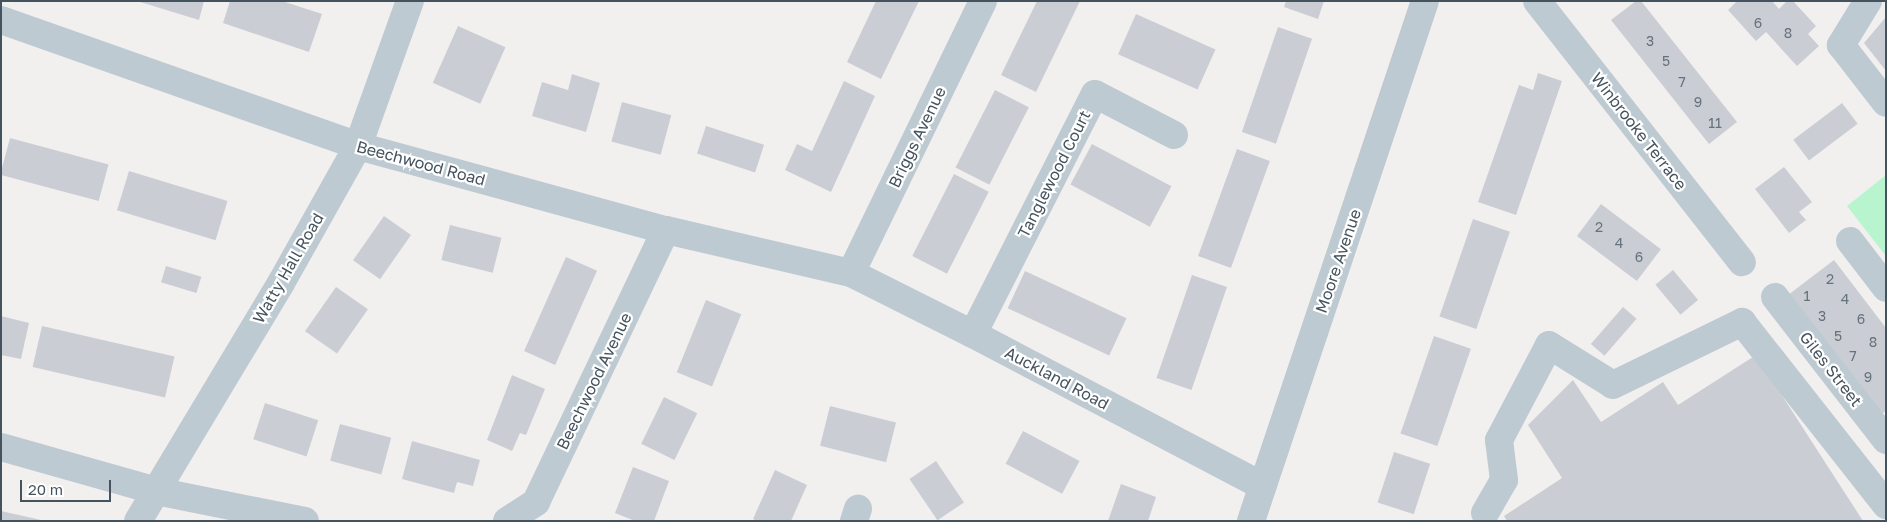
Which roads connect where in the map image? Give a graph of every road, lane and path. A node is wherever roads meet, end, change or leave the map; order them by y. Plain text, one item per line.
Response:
1 (410, 1) edge
2 (983, 1) edge
3 (1425, 1) edge
4 (1537, 1) edge
5 (1868, 1) edge
6 (1, 20) edge
7 (1886, 103) edge
8 (1174, 136) dead end
9 (358, 146) junction
10 (666, 230) junction
11 (1850, 240) dead end
12 (1742, 262) dead end
13 (850, 273) junction
14 (1886, 288) edge
15 (1775, 297) dead end
16 (973, 334) junction
17 (1886, 440) edge
18 (1, 447) edge
19 (1262, 486) junction
20 (156, 491) junction
21 (1886, 505) edge
22 (1485, 513) dead end
23 (138, 521) edge
24 (305, 521) edge
25 (507, 521) edge
26 (1251, 521) edge

1 - 9 street, Watty Hall Road
2 - 13 street, Briggs Avenue
3 - 19 street, Moore Avenue
4 - 12 street, Winbrooke Terrace
5 - 7 street
6 - 9 street, Beechwood Road
8 - 16 street, Tanglewood Court
9 - 10 street, Beechwood Road
9 - 20 street, Watty Hall Road
10 - 13 street, Beechwood Road
10 - 25 street, Beechwood Avenue
11 - 14 street
13 - 16 street, Auckland Road
15 - 17 street, Giles Street
16 - 19 street, Auckland Road
18 - 20 street
19 - 26 street, Moore Avenue
20 - 23 street, Watty Hall Road
20 - 24 street
21 - 22 street

